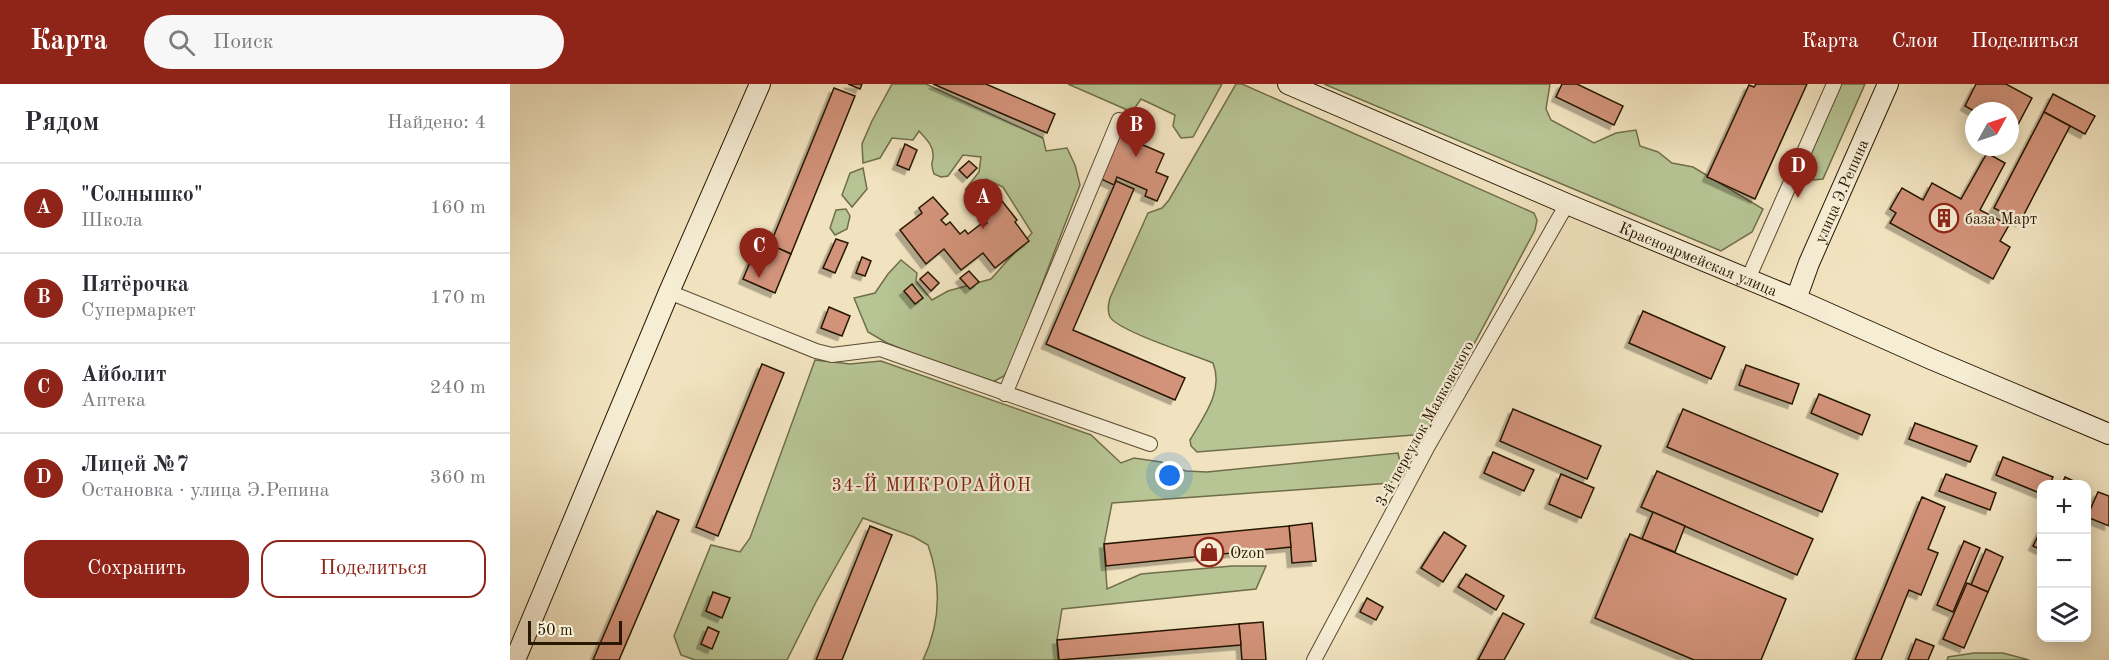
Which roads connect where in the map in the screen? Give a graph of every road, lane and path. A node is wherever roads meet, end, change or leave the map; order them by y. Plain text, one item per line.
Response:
1 (759, 84) edge
2 (1288, 84) edge
3 (1834, 84) edge
4 (1888, 84) edge
5 (1119, 120) dead end
6 (1567, 204) junction
7 (1748, 279) junction
8 (669, 292) junction
9 (1796, 299) junction
10 (1005, 394) junction
11 (2109, 434) edge
12 (1150, 444) dead end
13 (515, 660) edge
14 (1314, 660) edge

1 - 8 main road
2 - 6 main road, Красноармейская улица
3 - 7 street
4 - 9 main road, улица Э.Репина
5 - 10 street
6 - 7 main road, Красноармейская улица
6 - 14 street, 3-й переулок Маяковского
7 - 9 main road, Красноармейская улица
8 - 10 street
8 - 13 main road
9 - 11 main road, Красноармейская улица
10 - 12 street

